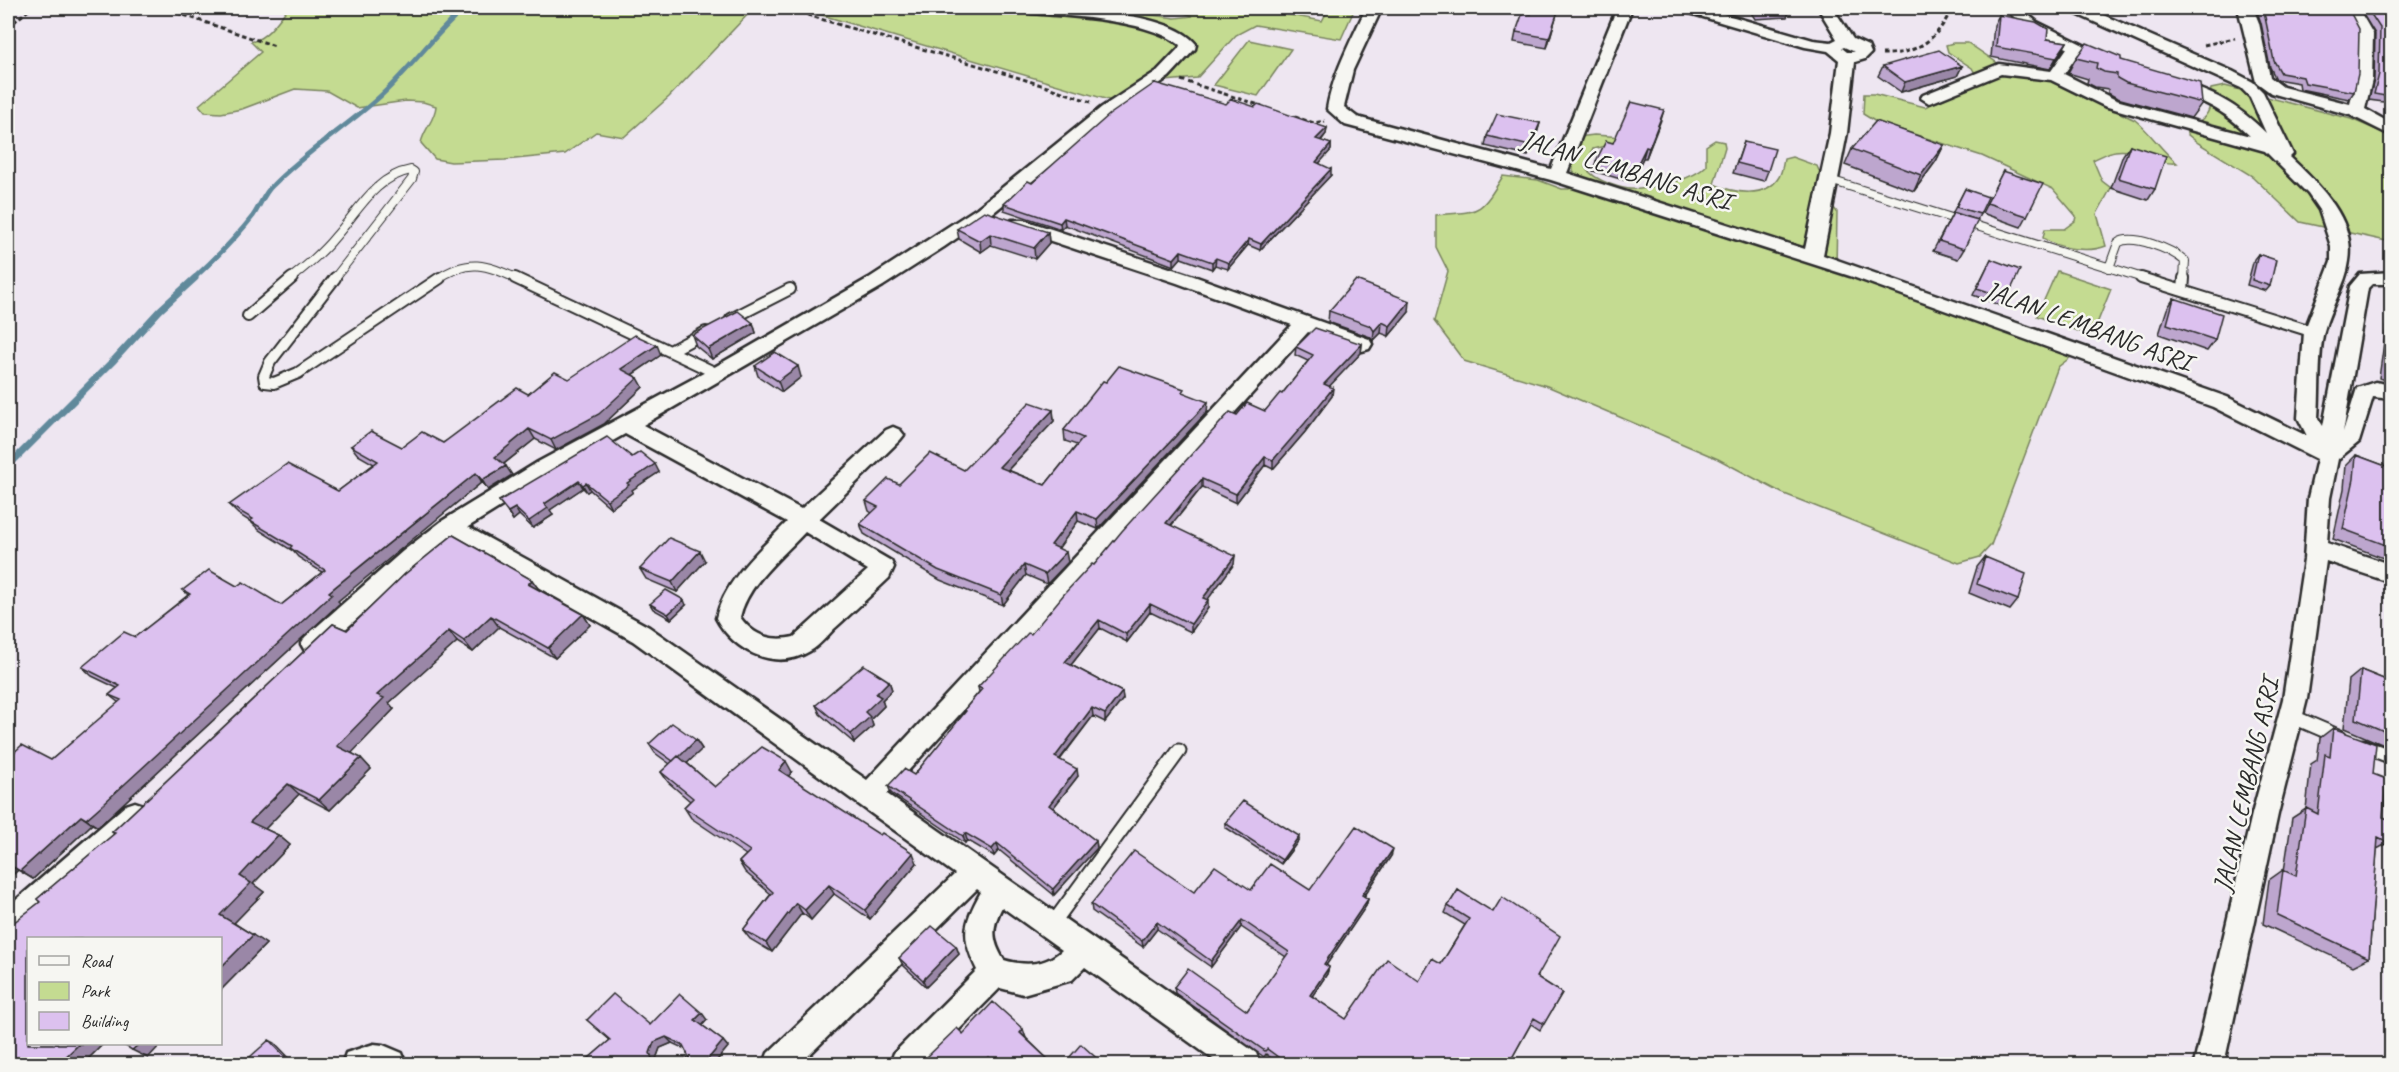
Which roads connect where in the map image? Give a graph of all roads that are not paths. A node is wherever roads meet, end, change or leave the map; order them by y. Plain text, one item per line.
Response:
1 (1031, 8) edge
2 (1374, 8) edge
3 (1625, 8) edge
4 (1688, 8) edge
5 (1827, 8) edge
6 (2011, 8) edge
7 (2075, 8) edge
8 (2245, 8) edge
9 (2351, 8) edge
10 (2075, 48) junction
11 (1848, 50) junction
12 (2126, 71) edge
13 (2055, 76) junction
14 (2158, 82) edge
15 (1929, 98) dead end
16 (2356, 111) junction
17 (2391, 131) edge
18 (2271, 147) junction
19 (2286, 161) junction
20 (1557, 176) junction
21 (1830, 180) junction
22 (983, 212) junction
23 (1813, 257) junction
24 (2109, 268) junction
25 (2391, 278) edge
26 (790, 289) dead end
27 (2183, 291) junction
28 (248, 316) dead end
29 (1305, 323) junction
30 (721, 325) edge
31 (711, 330) edge
32 (2314, 332) junction
33 (1362, 344) edge
34 (672, 350) junction
35 (718, 374) junction
36 (2391, 392) edge
37 (624, 424) junction
38 (893, 435) dead end
39 (2328, 455) junction
40 (803, 520) junction
41 (450, 527) junction
42 (2316, 548) junction
43 (2391, 574) edge
44 (295, 661) edge
45 (2290, 716) junction
46 (1179, 751) dead end
47 (2391, 757) edge
48 (870, 795) junction
49 (149, 800) edge
50 (975, 873) junction
51 (998, 889) junction
52 (8, 925) edge
53 (1051, 926) junction
54 (1084, 949) junction
55 (995, 972) junction
56 (357, 1065) edge
57 (391, 1065) edge
58 (778, 1065) edge
59 (905, 1065) edge
60 (1245, 1065) edge
61 (2209, 1065) edge

1 - 22 street
2 - 20 street, JALAN LEMBANG ASRI
3 - 20 street
4 - 11 street
5 - 11 street
6 - 10 street
7 - 19 street
8 - 16 street
9 - 16 street
10 - 12 street
10 - 13 street
11 - 21 street
13 - 15 street
13 - 18 street
14 - 18 street
16 - 17 street
18 - 19 street
19 - 32 street
20 - 23 street, JALAN LEMBANG ASRI
21 - 23 street
21 - 24 lane
22 - 29 street
22 - 35 street
23 - 39 street, JALAN LEMBANG ASRI
24 - 27 lane
24 - 27 lane
25 - 39 street
26 - 30 lane
27 - 32 lane
28 - 34 lane
29 - 33 street
29 - 48 street
31 - 34 lane
32 - 39 street
34 - 35 lane
35 - 37 street
36 - 39 street
37 - 40 street
37 - 41 street
38 - 40 street
39 - 42 street, JALAN LEMBANG ASRI
40 - 40 street
41 - 44 street
41 - 48 street
42 - 43 street
42 - 45 street, JALAN LEMBANG ASRI
45 - 47 lane
45 - 61 street, JALAN LEMBANG ASRI
46 - 53 lane
48 - 50 street
49 - 52 street
50 - 51 street
50 - 58 street
51 - 53 street
51 - 55 street
53 - 54 street
54 - 55 street
54 - 60 street
55 - 59 street
56 - 57 street

